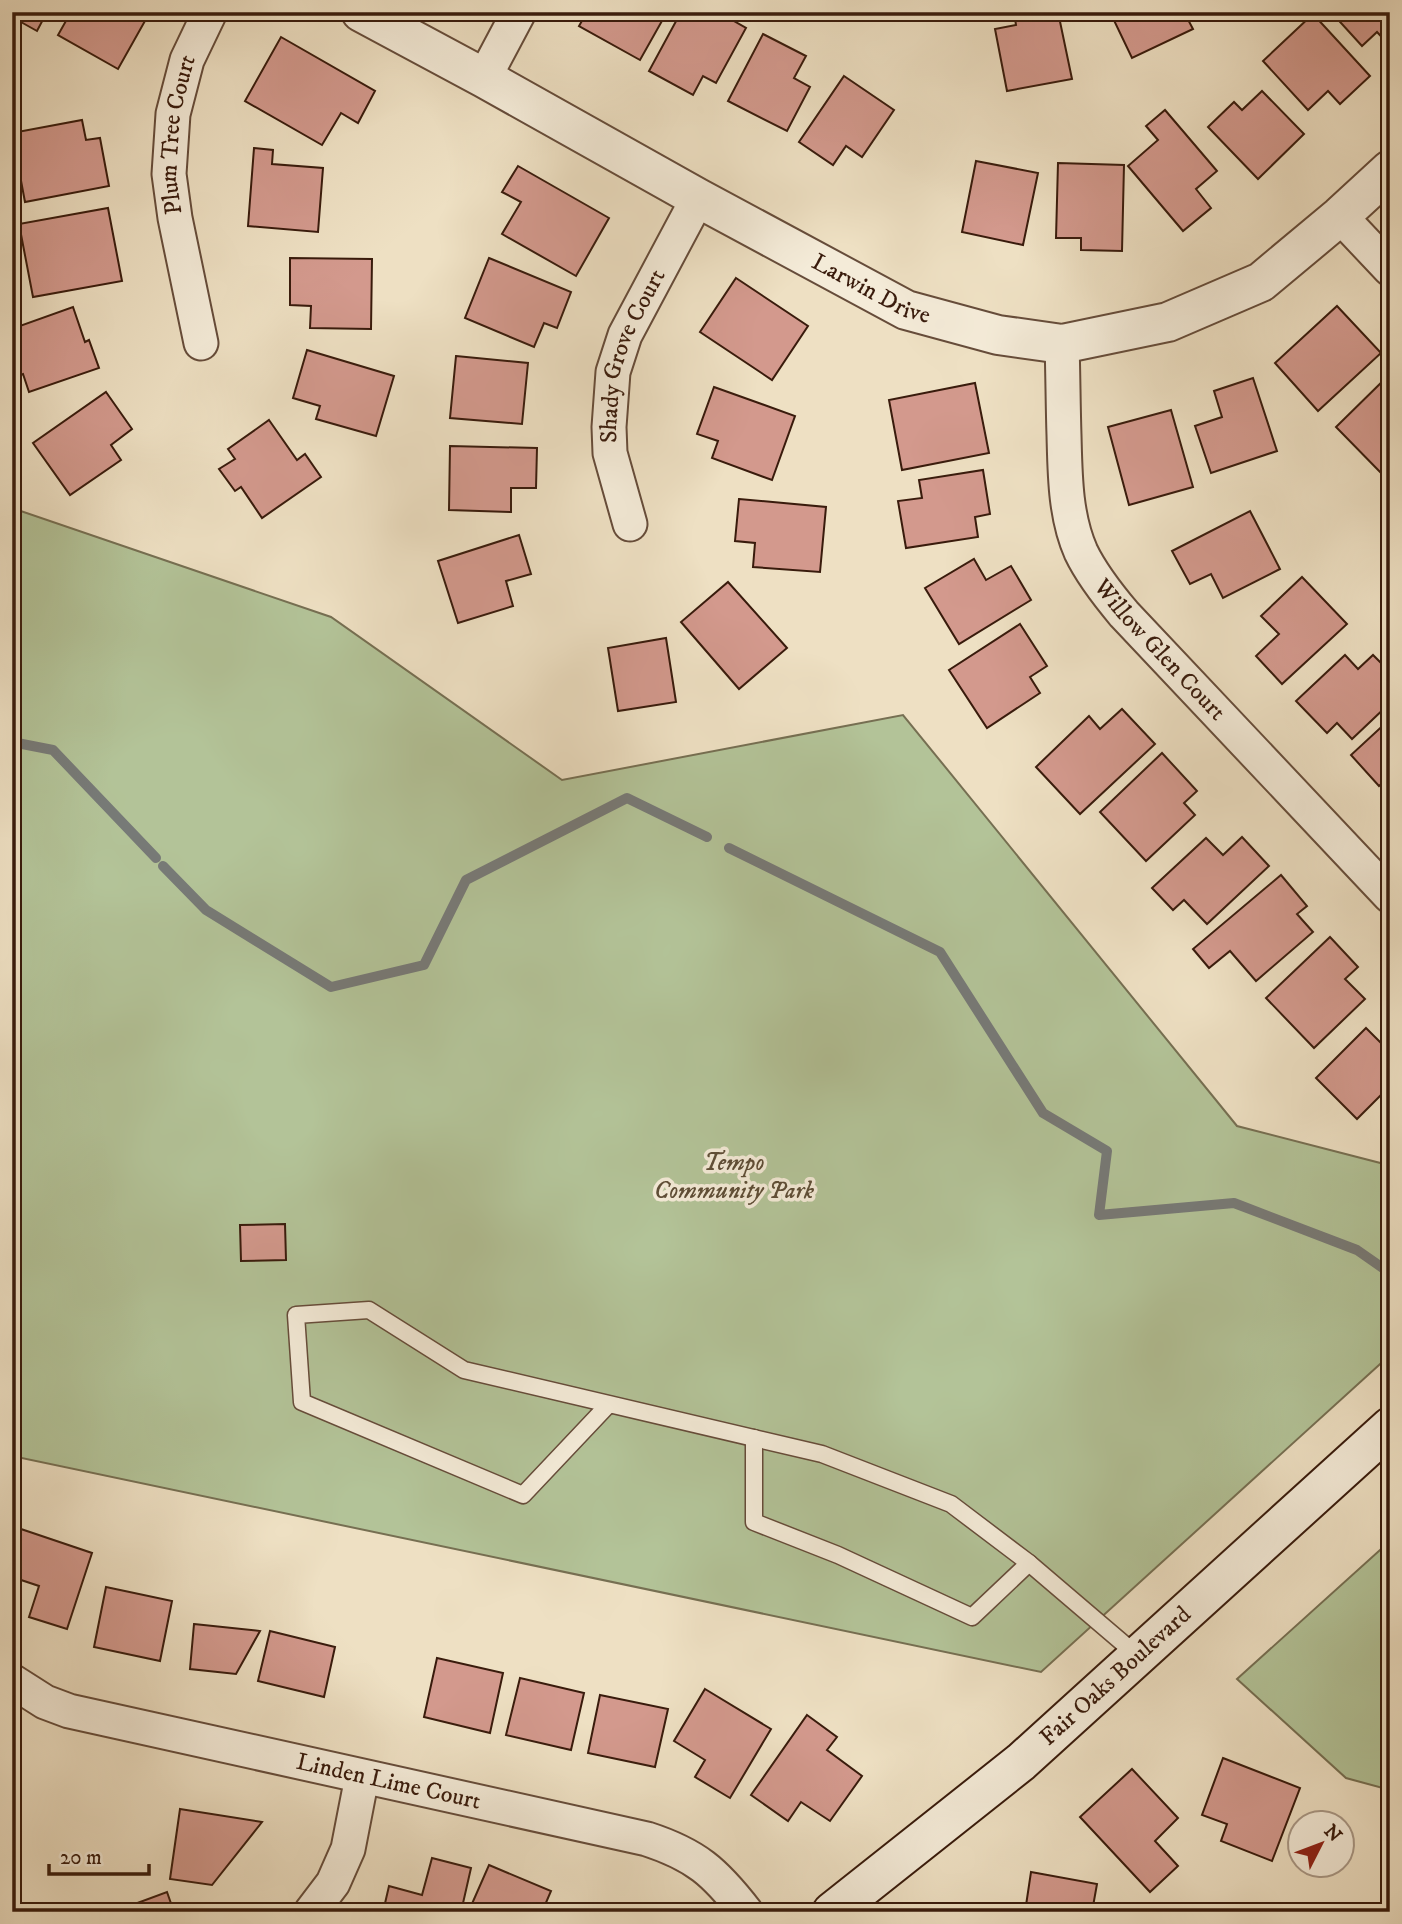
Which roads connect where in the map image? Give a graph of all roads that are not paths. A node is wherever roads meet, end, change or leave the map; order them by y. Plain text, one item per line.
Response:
1 (210, 12) edge
2 (361, 12) edge
3 (519, 12) edge
4 (484, 78) junction
5 (1390, 170) edge
6 (698, 198) junction
7 (1340, 216) junction
8 (1390, 269) edge
9 (201, 343) dead end
10 (1062, 344) junction
11 (630, 524) dead end
12 (1390, 896) edge
13 (608, 1404) junction
14 (1390, 1427) edge
15 (754, 1438) junction
16 (1029, 1563) junction
17 (1138, 1656) junction
18 (12, 1681) edge
19 (362, 1777) junction
20 (311, 1912) edge
21 (746, 1912) edge
22 (832, 1912) edge

1 - 9 street, Plum Tree Court
2 - 4 street, Larwin Drive
3 - 4 street
4 - 6 street, Larwin Drive
5 - 7 street, Larwin Drive
6 - 10 street, Larwin Drive
6 - 11 street, Shady Grove Court
7 - 8 street
7 - 10 street, Larwin Drive
10 - 12 street, Willow Glen Court
13 - 13 lane
13 - 15 lane
14 - 17 street, Fair Oaks Boulevard
15 - 16 lane
15 - 16 lane
16 - 17 lane
17 - 22 street, Fair Oaks Boulevard
18 - 19 street, Linden Lime Court
19 - 20 street
19 - 21 street, Linden Lime Court

